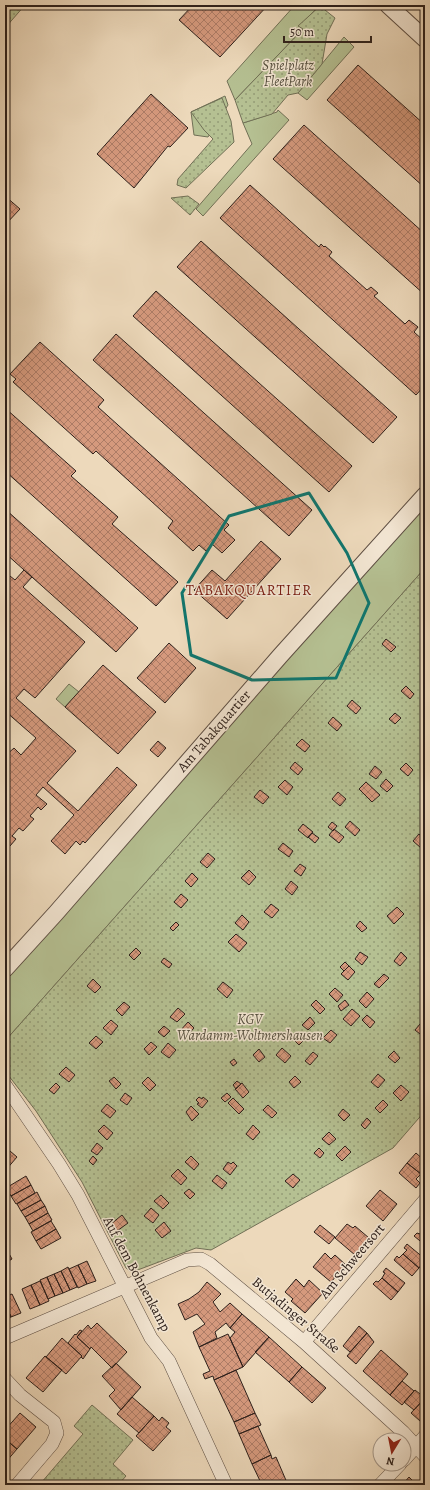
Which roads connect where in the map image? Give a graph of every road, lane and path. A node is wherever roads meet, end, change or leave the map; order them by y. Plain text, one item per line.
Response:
1 (388, 5) edge
2 (425, 39) edge
3 (425, 495) edge
4 (5, 969) edge
5 (5, 1085) edge
6 (425, 1200) edge
7 (124, 1286) junction
8 (5, 1338) edge
9 (304, 1342) junction
10 (5, 1379) edge
11 (425, 1436) edge
12 (421, 1451) edge
13 (412, 1456) edge
14 (392, 1472) edge
15 (17, 1485) edge
16 (226, 1485) edge
17 (380, 1485) edge

1 - 2 street
3 - 4 street, Am Tabakquartier
5 - 7 street, Auf dem Bohnenkamp
6 - 9 street, Am Schweersort
7 - 8 street, Butjadinger Straße
7 - 9 street, Butjadinger Straße
7 - 16 street, Auf dem Bohnenkamp
9 - 12 street, Butjadinger Straße
10 - 15 street
11 - 12 street
12 - 13 street
14 - 17 street

